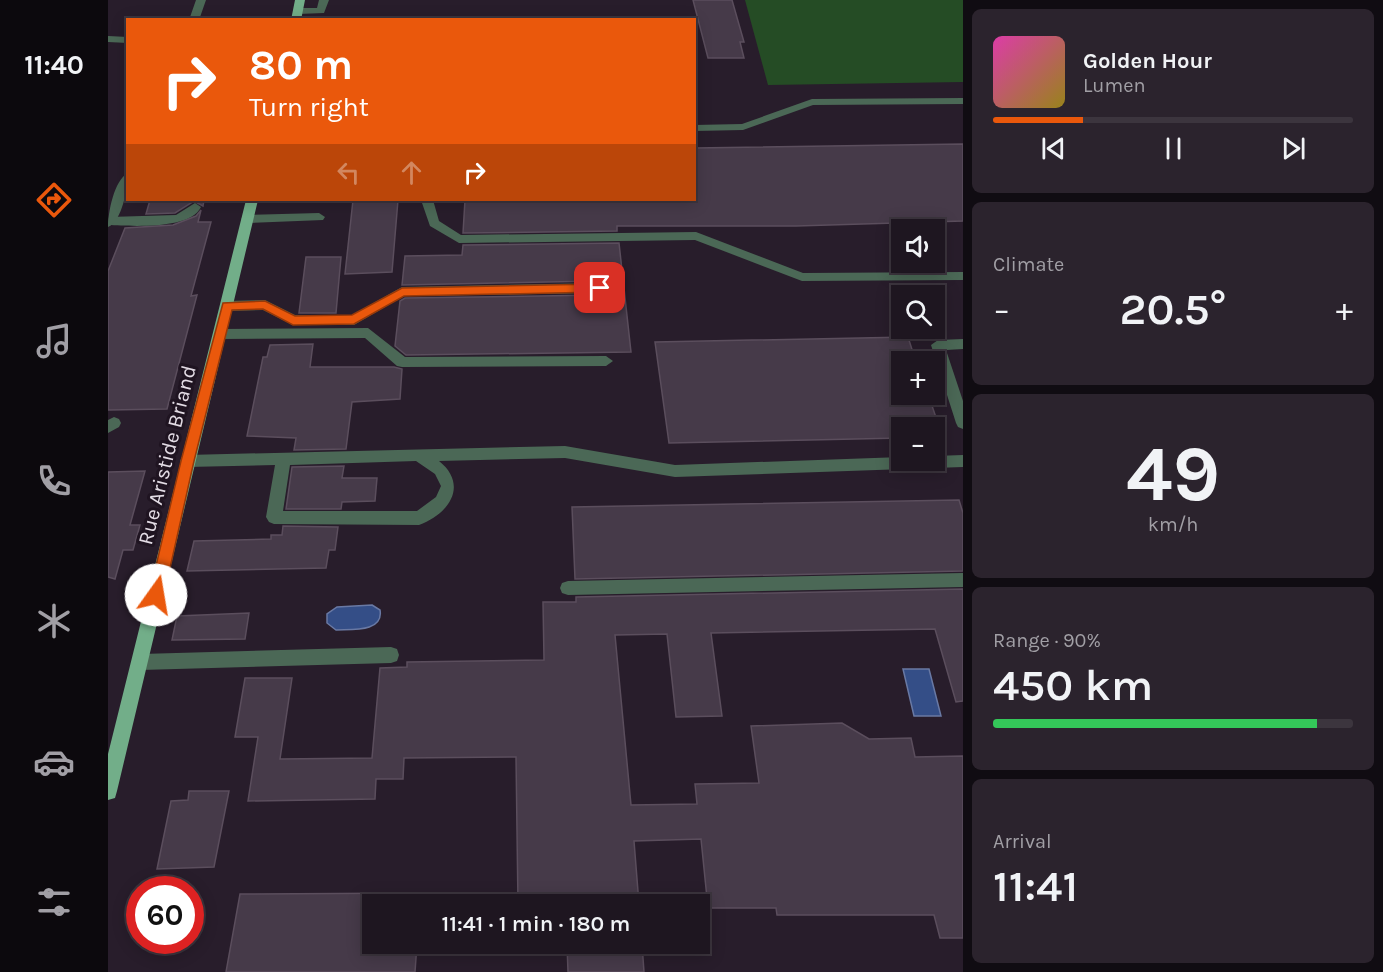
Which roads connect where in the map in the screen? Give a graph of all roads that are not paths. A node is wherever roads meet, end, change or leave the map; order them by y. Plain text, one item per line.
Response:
1 (201, 0) edge
2 (300, 0) edge
3 (324, 0) edge
4 (297, 15) edge
5 (195, 18) edge
6 (108, 39) edge
7 (126, 40) edge
8 (963, 101) edge
9 (696, 128) edge
10 (126, 182) edge
11 (252, 201) edge
12 (427, 201) edge
13 (195, 207) dead end
14 (318, 218) dead end
15 (247, 219) junction
16 (109, 222) edge
17 (963, 276) edge
18 (600, 288) dead end
19 (227, 306) junction
20 (220, 334) junction
21 (963, 344) edge
22 (606, 361) dead end
23 (963, 423) edge
24 (417, 455) junction
25 (284, 458) junction
26 (187, 461) junction
27 (963, 461) edge
28 (963, 580) edge
29 (568, 588) dead end
30 (391, 655) dead end
31 (141, 662) junction
32 (108, 791) edge

1 - 5 street
2 - 4 main road
3 - 4 street
6 - 7 street
8 - 9 street
10 - 16 street
11 - 15 main road, Rue Aristide Briand
12 - 17 street
13 - 16 street
14 - 15 street
15 - 19 main road, Rue Aristide Briand
18 - 19 street
19 - 20 main road, Rue Aristide Briand
20 - 22 street
20 - 26 main road, Rue Aristide Briand
21 - 23 street
24 - 25 street
24 - 25 street
24 - 27 street
25 - 26 street
26 - 31 main road, Rue Aristide Briand
28 - 29 street
30 - 31 street
31 - 32 main road, Rue Aristide Briand

